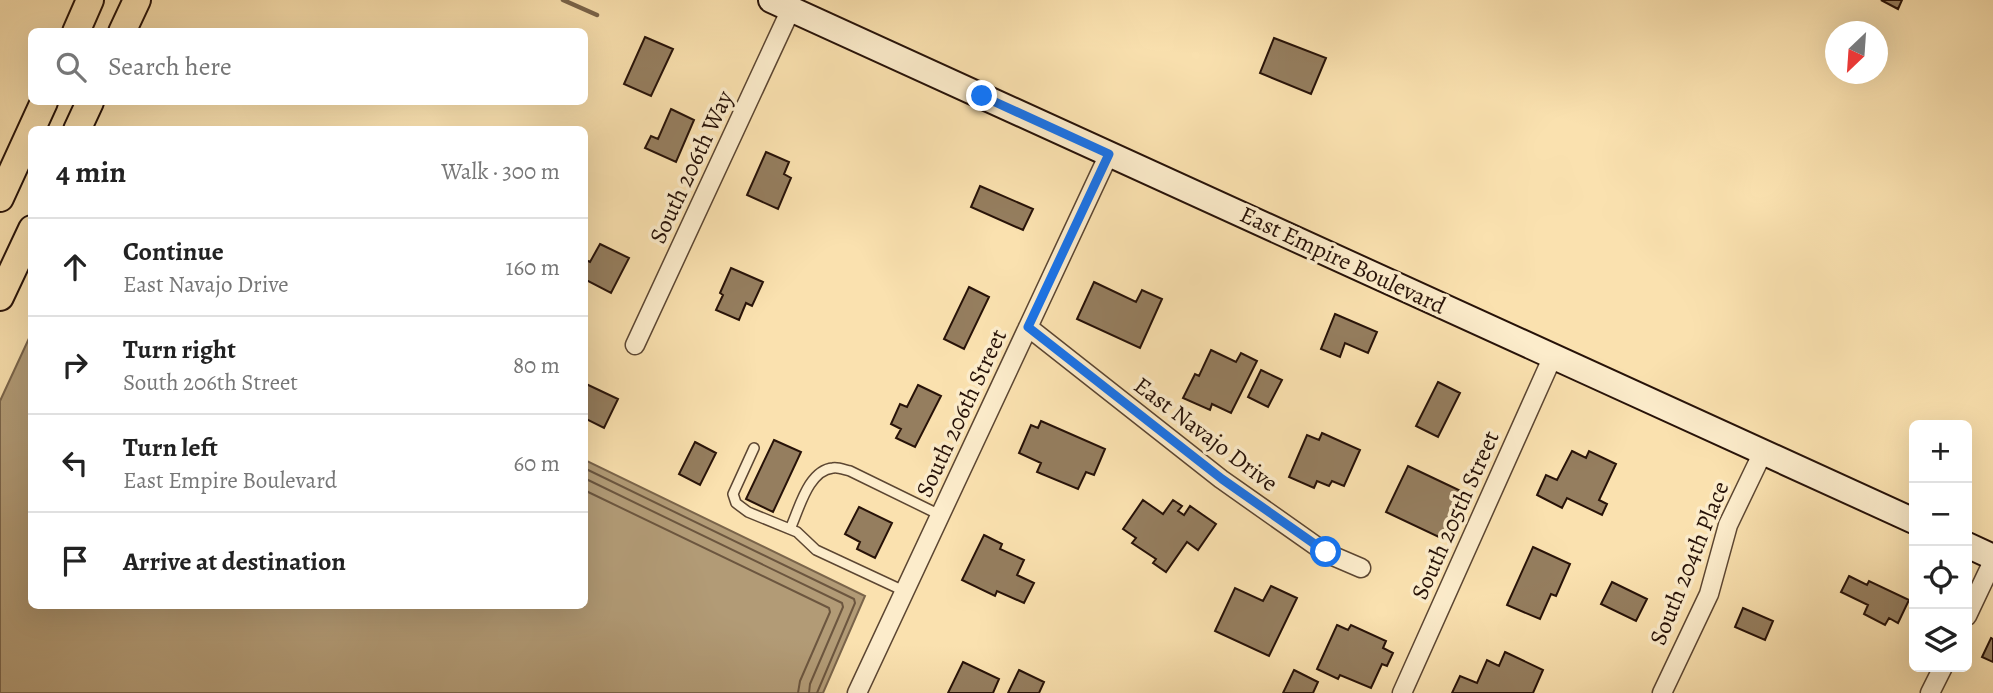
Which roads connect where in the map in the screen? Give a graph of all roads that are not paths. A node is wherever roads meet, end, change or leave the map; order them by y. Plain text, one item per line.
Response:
1 (90, 0) edge
2 (137, 0) edge
3 (781, 4) edge
4 (78, 28) edge
5 (124, 28) edge
6 (43, 105) edge
7 (89, 105) edge
8 (33, 126) edge
9 (79, 126) edge
10 (28, 137) edge
11 (1109, 154) junction
12 (0, 198) edge
13 (28, 238) edge
14 (0, 297) edge
15 (1028, 327) junction
16 (635, 345) dead end
17 (1553, 356) junction
18 (754, 447) dead end
19 (1763, 452) junction
20 (940, 515) junction
21 (1909, 519) edge
22 (790, 529) junction
23 (1969, 546) edge
24 (1993, 559) edge
25 (1361, 568) dead end
26 (904, 591) junction
27 (1970, 609) edge
28 (1940, 672) edge
29 (857, 693) edge
30 (1402, 693) edge
31 (1662, 693) edge
32 (1930, 693) edge

1 - 4 main road
2 - 5 main road
3 - 11 main road, East Empire Boulevard
3 - 16 street, South 206th Way
6 - 8 main road
7 - 9 main road
10 - 12 main road
11 - 15 street, South 206th Street
11 - 17 main road, East Empire Boulevard
13 - 14 main road
15 - 20 street, South 206th Street
15 - 25 street, East Navajo Drive
17 - 19 main road, East Empire Boulevard
17 - 30 street, South 205th Street
18 - 22 lane
19 - 21 main road, East Empire Boulevard
19 - 31 street, South 204th Place
20 - 22 lane
20 - 26 street, South 206th Street
22 - 26 lane
23 - 24 main road
24 - 27 street
26 - 29 street, South 206th Street
28 - 32 street

